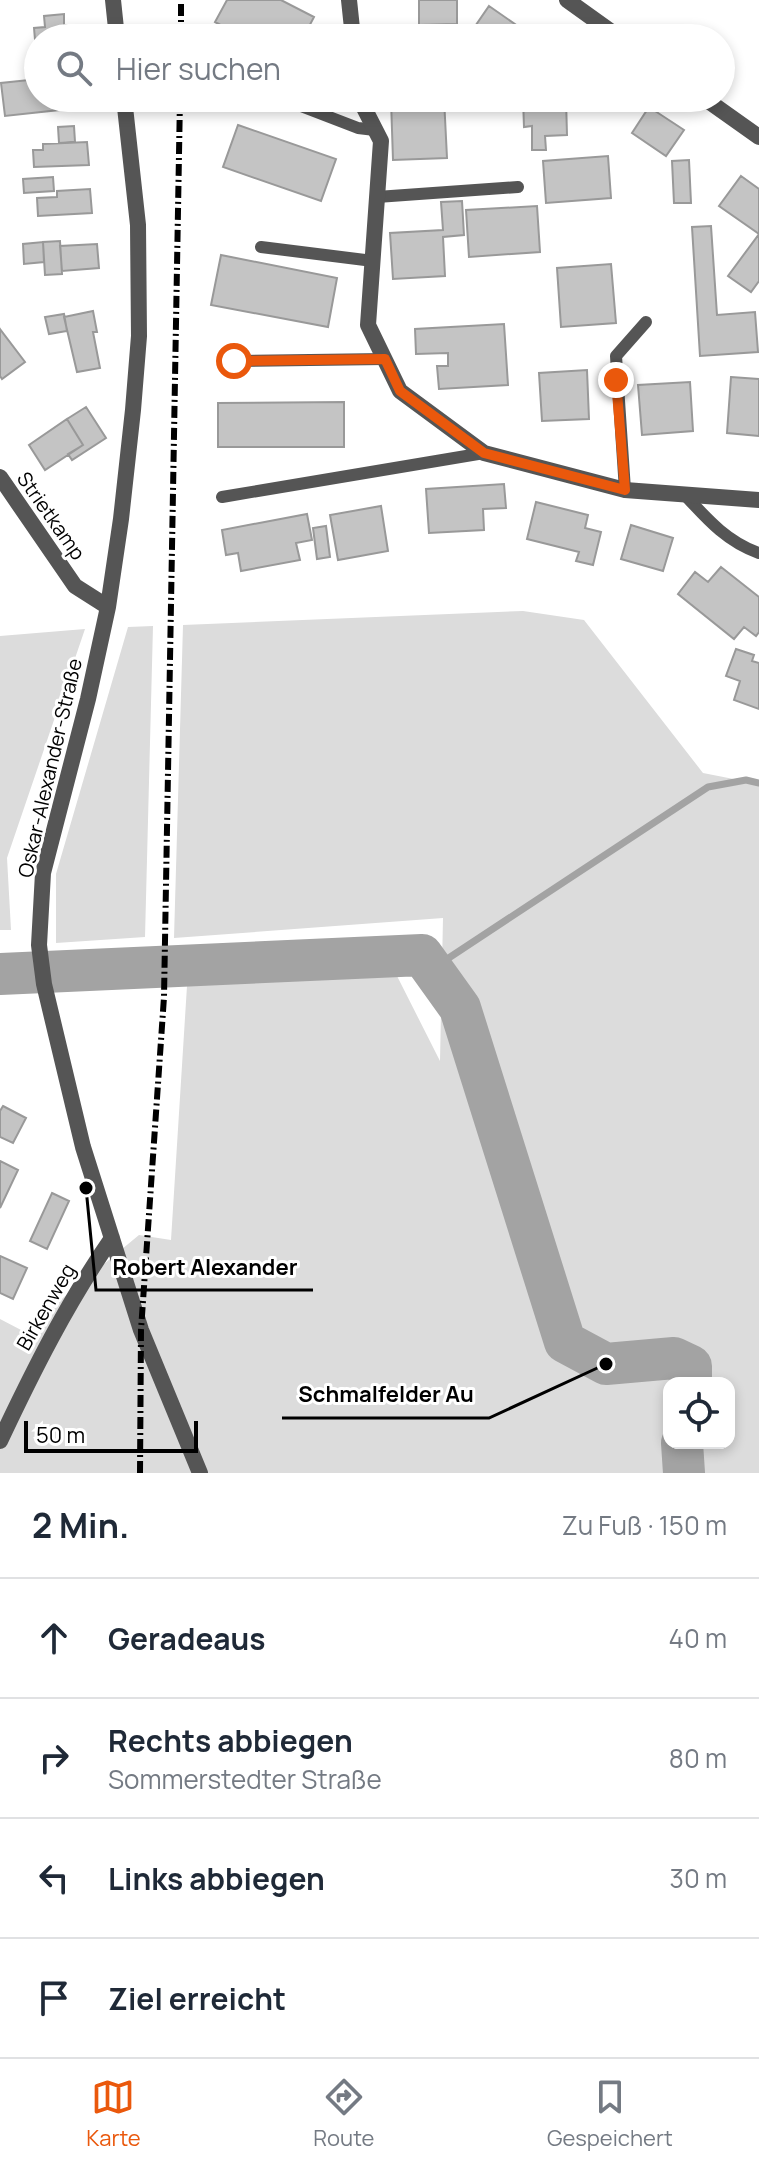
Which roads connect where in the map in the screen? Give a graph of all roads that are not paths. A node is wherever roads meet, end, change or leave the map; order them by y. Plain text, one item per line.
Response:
1 (113, 0) edge
2 (349, 0) edge
3 (567, 0) edge
4 (116, 24) edge
5 (352, 24) edge
6 (600, 24) edge
7 (126, 112) edge
8 (316, 112) edge
9 (366, 112) edge
10 (724, 112) edge
11 (375, 130) junction
12 (759, 137) edge
13 (518, 187) dead end
14 (377, 197) junction
15 (261, 247) dead end
16 (373, 261) junction
17 (646, 322) dead end
18 (385, 359) junction
19 (234, 361) dead end
20 (484, 453) junction
21 (0, 477) edge
22 (625, 490) junction
23 (684, 494) junction
24 (222, 497) dead end
25 (759, 500) edge
26 (759, 553) edge
27 (108, 607) junction
28 (112, 1238) junction
29 (0, 1441) edge
30 (200, 1473) edge

1 - 4 street
2 - 5 street
3 - 6 street
7 - 27 street, Oskar-Alexander-Straße
8 - 11 lane
9 - 11 street
10 - 12 street
11 - 14 street
13 - 14 lane
14 - 16 street
15 - 16 lane
16 - 18 street
17 - 22 lane
18 - 19 lane
18 - 20 street
20 - 22 street
20 - 24 lane
21 - 27 street, Strietkamp
22 - 23 street
23 - 25 street
23 - 26 lane
27 - 28 street, Oskar-Alexander-Straße
28 - 29 street, Birkenweg
28 - 30 street, Oskar-Alexander-Straße

